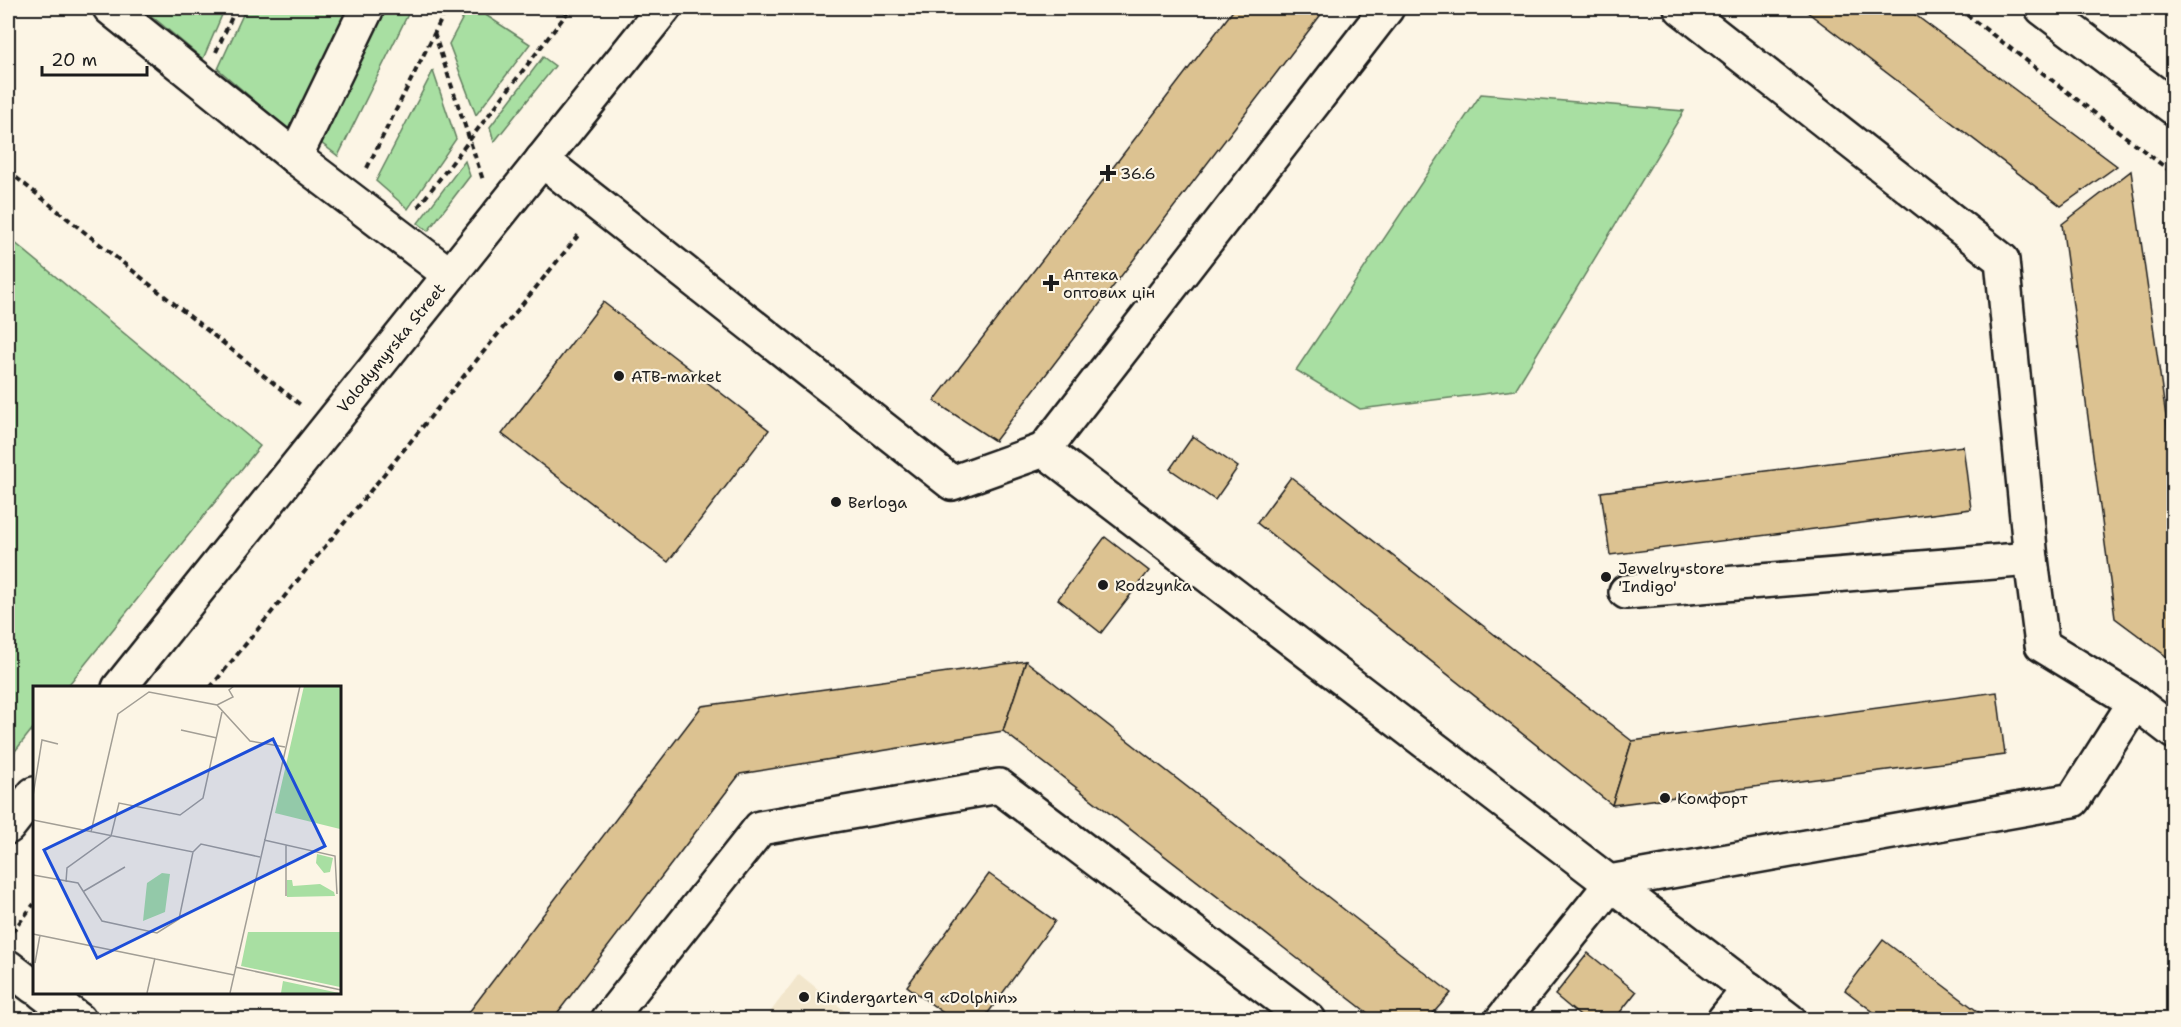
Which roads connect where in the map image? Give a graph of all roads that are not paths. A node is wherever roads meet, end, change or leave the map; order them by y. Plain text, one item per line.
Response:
1 (110, 8) edge
2 (367, 8) edge
3 (664, 8) edge
4 (1388, 8) edge
5 (1681, 8) edge
6 (2042, 8) edge
7 (2174, 108) edge
8 (295, 158) junction
9 (542, 160) junction
10 (450, 275) junction
11 (1044, 450) junction
12 (2031, 559) junction
13 (1626, 592) dead end
14 (121, 686) edge
15 (2135, 702) junction
16 (2174, 732) edge
17 (33, 795) edge
18 (8, 827) edge
19 (1609, 882) junction
20 (8, 967) edge
21 (33, 986) edge
22 (1749, 989) junction
23 (43, 994) edge
24 (79, 1020) edge
25 (608, 1020) edge
26 (1309, 1020) edge
27 (1502, 1020) edge
28 (1724, 1020) edge
29 (1789, 1020) edge

1 - 8 street
2 - 8 street
3 - 9 street, Volodymyrska Street
4 - 11 street
5 - 12 street
6 - 7 street
8 - 10 street
9 - 10 street, Volodymyrska Street
9 - 11 street
10 - 14 street, Volodymyrska Street
11 - 19 street
12 - 13 street
12 - 15 street
15 - 16 street
15 - 19 street
17 - 18 street
19 - 22 street
19 - 27 street
20 - 21 street
22 - 28 street
22 - 29 street
23 - 24 street
25 - 26 street

